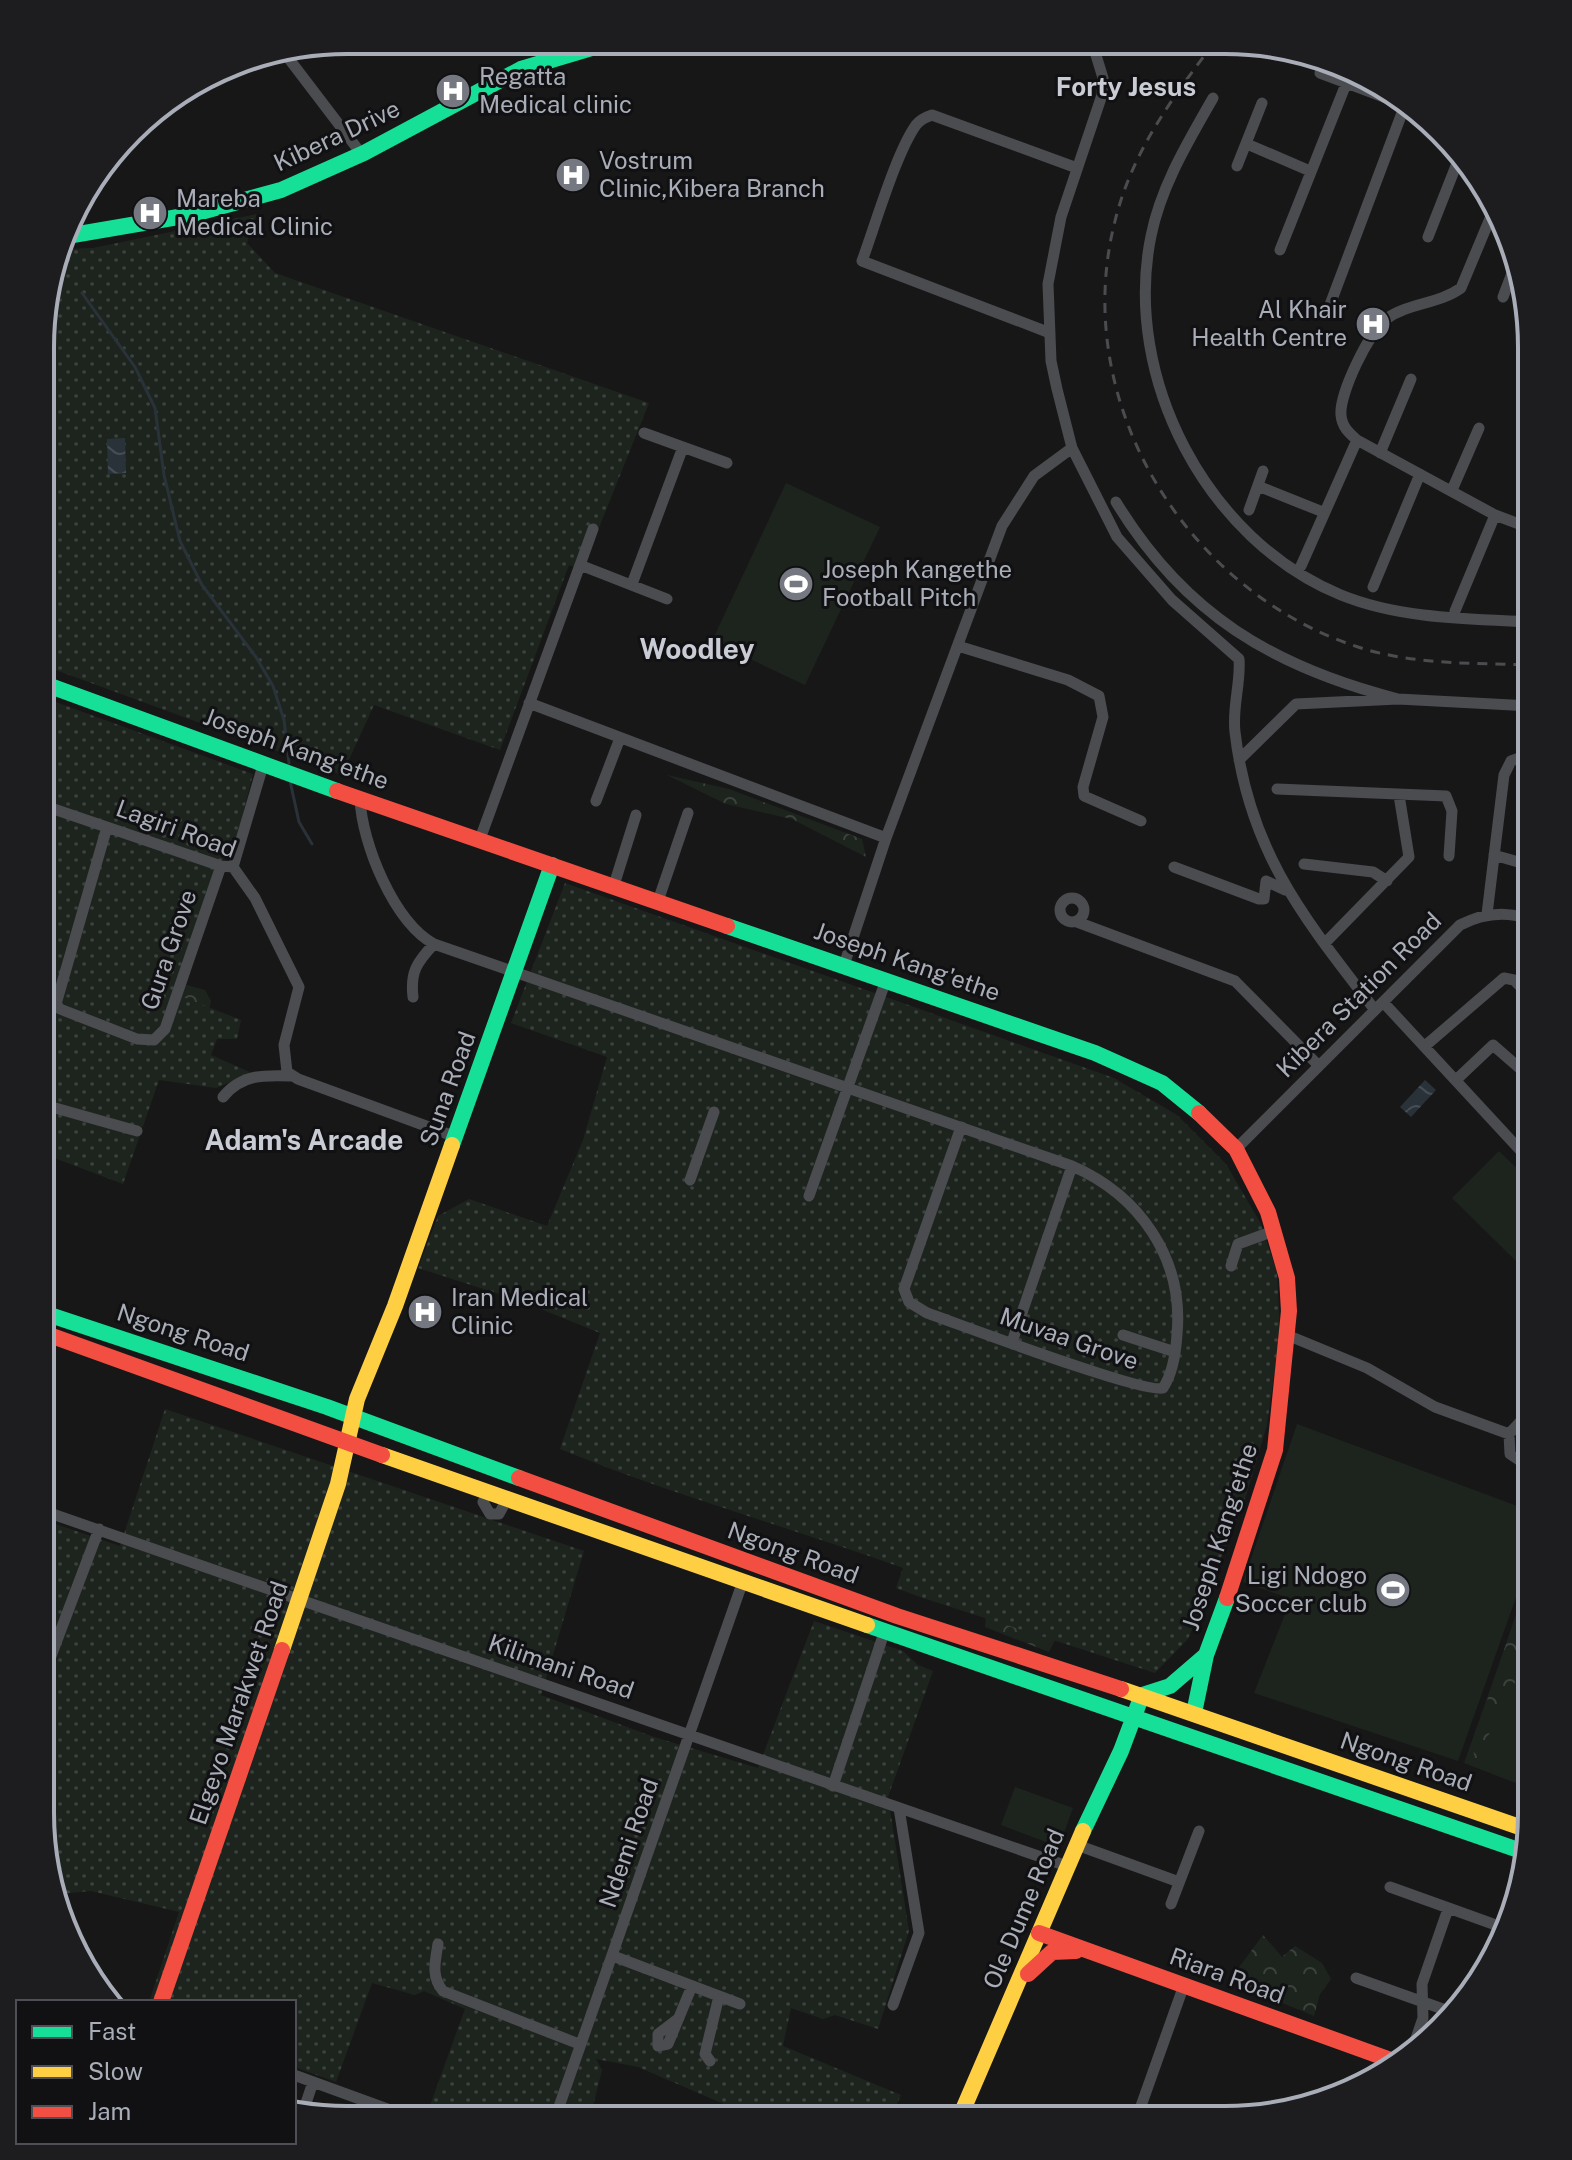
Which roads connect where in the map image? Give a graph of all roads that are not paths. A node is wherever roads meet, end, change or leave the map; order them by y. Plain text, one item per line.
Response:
1 (563, 54) edge
2 (1096, 54) edge
3 (290, 60) edge
4 (1320, 73) dead end
5 (1347, 80) edge
6 (1353, 83) edge
7 (1213, 98) dead end
8 (1262, 103) dead end
9 (1407, 118) edge
10 (1247, 144) junction
11 (363, 156) junction
12 (1237, 166) dead end
13 (1455, 167) edge
14 (1077, 168) junction
15 (1310, 171) junction
16 (1489, 220) edge
17 (76, 234) edge
18 (1428, 237) dead end
19 (1280, 250) dead end
20 (1510, 279) edge
21 (1503, 297) dead end
22 (1328, 310) dead end
23 (1050, 333) junction
24 (1411, 379) dead end
25 (1479, 428) dead end
26 (644, 433) dead end
27 (1357, 440) junction
28 (683, 447) junction
29 (1072, 448) junction
30 (1380, 453) junction
31 (727, 463) dead end
32 (1263, 471) dead end
33 (1420, 474) junction
34 (1258, 486) junction
35 (1452, 490) junction
36 (1116, 502) dead end
37 (1249, 510) dead end
38 (1323, 512) junction
39 (1495, 515) junction
40 (1518, 524) edge
41 (593, 529) dead end
42 (580, 565) junction
43 (1301, 566) dead end
44 (632, 584) junction
45 (1373, 587) dead end
46 (667, 599) dead end
47 (1455, 611) dead end
48 (1518, 621) edge
49 (958, 646) junction
50 (54, 687) edge
51 (1398, 699) junction
52 (529, 703) junction
53 (1518, 705) edge
54 (620, 738) junction
55 (1518, 758) edge
56 (1239, 760) junction
57 (264, 762) junction
58 (1277, 789) dead end
59 (1399, 795) junction
60 (360, 799) junction
61 (596, 801) dead end
62 (54, 809) edge
63 (688, 813) dead end
64 (636, 815) dead end
65 (1141, 821) dead end
66 (107, 827) junction
67 (886, 838) junction
68 (480, 839) junction
69 (1494, 855) junction
70 (1449, 856) dead end
71 (1518, 862) edge
72 (1304, 864) dead end
73 (552, 865) junction
74 (227, 867) junction
75 (1174, 867) dead end
76 (1387, 881) junction
77 (614, 885) junction
78 (1286, 891) junction
79 (658, 901) junction
80 (1487, 914) junction
81 (1518, 916) edge
82 (1077, 922) dead end
83 (1325, 943) junction
84 (434, 944) junction
85 (844, 965) junction
86 (514, 974) junction
87 (886, 980) junction
88 (1518, 985) edge
89 (413, 997) dead end
90 (1379, 1006) junction
91 (1425, 1046) junction
92 (1319, 1066) junction
93 (1518, 1067) edge
94 (291, 1076) junction
95 (1456, 1080) junction
96 (846, 1088) junction
97 (223, 1097) dead end
98 (54, 1108) edge
99 (714, 1112) dead end
100 (961, 1127) junction
101 (137, 1131) dead end
102 (456, 1137) junction
103 (1518, 1146) edge
104 (1236, 1149) junction
105 (1072, 1166) junction
106 (690, 1180) dead end
107 (809, 1196) dead end
108 (1274, 1231) junction
109 (1231, 1266) dead end
110 (54, 1316) edge
111 (1123, 1335) dead end
112 (1287, 1335) junction
113 (54, 1337) edge
114 (1012, 1342) junction
115 (1175, 1352) junction
116 (352, 1418) junction
117 (1518, 1424) edge
118 (1509, 1434) junction
119 (346, 1440) junction
120 (1518, 1459) edge
121 (54, 1514) edge
122 (99, 1529) junction
123 (743, 1581) junction
124 (301, 1599) junction
125 (885, 1630) junction
126 (54, 1648) edge
127 (1206, 1655) junction
128 (1142, 1695) junction
129 (1194, 1713) junction
130 (1134, 1719) junction
131 (688, 1735) junction
132 (833, 1786) junction
133 (899, 1808) junction
134 (1517, 1826) edge
135 (1199, 1831) dead end
136 (1077, 1845) junction
137 (1515, 1849) edge
138 (1067, 1866) junction
139 (1179, 1882) junction
140 (1390, 1887) dead end
141 (1171, 1904) dead end
142 (1448, 1909) junction
143 (1496, 1925) edge
144 (1039, 1933) junction
145 (438, 1944) dead end
146 (1089, 1951) junction
147 (613, 1956) junction
148 (1356, 1978) dead end
149 (1184, 1985) junction
150 (692, 1986) junction
151 (1016, 1990) junction
152 (719, 1996) junction
153 (162, 2000) edge
154 (1420, 2001) junction
155 (740, 2004) dead end
156 (893, 2005) dead end
157 (1442, 2009) edge
158 (679, 2018) dead end
159 (1418, 2033) edge
160 (579, 2044) junction
161 (1386, 2058) edge
162 (710, 2061) dead end
163 (296, 2076) edge
164 (313, 2082) junction
165 (306, 2103) edge
166 (380, 2106) edge
167 (559, 2106) edge
168 (965, 2106) edge
169 (1141, 2106) edge

1 - 11 street, Kibera Drive
2 - 14 street
3 - 11 street
4 - 5 street
6 - 15 street
7 - 48 street
8 - 10 street
9 - 22 street
10 - 12 street
10 - 15 street
11 - 17 street, Kibera Drive
13 - 18 street
14 - 23 street
14 - 23 street
15 - 19 street
16 - 27 street
20 - 21 street
23 - 29 street
24 - 30 street
25 - 35 street
26 - 28 street
27 - 30 street
27 - 38 street
28 - 31 street
28 - 44 street
29 - 49 street
29 - 56 street
30 - 33 street
32 - 34 street
33 - 35 street
33 - 45 street
34 - 37 street
34 - 38 street
35 - 39 street
36 - 51 street
38 - 43 street
39 - 40 street
39 - 47 street
41 - 42 street
42 - 44 street
42 - 52 street
44 - 46 street
49 - 65 street
49 - 67 street
50 - 57 street, Joseph Kang'ethe
51 - 53 street
51 - 56 street
52 - 54 street
52 - 68 street
54 - 61 street
54 - 67 street
55 - 69 street
56 - 78 street
57 - 60 street, Joseph Kang'ethe
57 - 74 street
58 - 59 street
59 - 70 street
59 - 76 street
60 - 68 street, Joseph Kang'ethe
60 - 84 street
62 - 66 street, Lagiri Road
63 - 79 street
64 - 77 street
66 - 74 street, Lagiri Road
66 - 74 street, Gura Grove
67 - 85 street
68 - 73 street, Joseph Kang'ethe
69 - 71 street
69 - 80 street
72 - 76 street
73 - 77 street, Joseph Kang'ethe
73 - 86 street, Suna Road
74 - 94 street, Lagiri Road
75 - 78 street
76 - 83 street
77 - 79 street, Joseph Kang'ethe
78 - 83 street
79 - 85 street, Joseph Kang'ethe
80 - 81 street
80 - 90 street, Kibera Station Road
82 - 92 street
83 - 90 street
84 - 86 street
84 - 89 street
85 - 87 street, Joseph Kang'ethe
86 - 96 street
86 - 102 street, Suna Road
87 - 96 street
87 - 104 street, Joseph Kang'ethe
88 - 91 street
90 - 91 street
90 - 92 street, Kibera Station Road
91 - 95 street
92 - 104 street, Kibera Station Road
93 - 95 street
94 - 97 street
94 - 102 street
95 - 103 street
96 - 100 street
96 - 107 street
98 - 101 street
99 - 106 street
100 - 105 street, Muvaa Grove
100 - 114 street, Muvaa Grove
102 - 116 street, Suna Road
104 - 108 street, Joseph Kang'ethe
105 - 114 street
105 - 115 street, Muvaa Grove
108 - 109 street
108 - 112 street, Joseph Kang'ethe
110 - 116 street, Ngong Road
111 - 115 street
112 - 118 street
112 - 127 street, Joseph Kang'ethe
113 - 119 street, Ngong Road
114 - 115 street, Muvaa Grove
116 - 119 street, Elgeyo Marakwet Road
116 - 128 street, Ngong Road
117 - 118 street
118 - 120 street
119 - 123 street, Ngong Road
119 - 124 street, Elgeyo Marakwet Road
121 - 122 street, Kilimani Road
122 - 124 street, Kilimani Road
122 - 126 street
123 - 125 street, Ngong Road
123 - 131 street, Ndemi Road
124 - 131 street, Kilimani Road
124 - 153 street, Elgeyo Marakwet Road
125 - 130 street, Ngong Road
125 - 132 street
127 - 128 street
127 - 129 street, Joseph Kang'ethe
128 - 129 street, Ngong Road
128 - 130 street, Ole Dume Road
129 - 134 street, Ngong Road
130 - 136 street, Ole Dume Road
130 - 137 street, Ngong Road
131 - 132 street, Kilimani Road
131 - 147 street, Ndemi Road
132 - 133 street, Kilimani Road
133 - 138 street, Kilimani Road
133 - 156 street
135 - 139 street
136 - 138 street, Ole Dume Road
136 - 139 street
138 - 144 street, Ole Dume Road
139 - 141 street
140 - 142 street
142 - 143 street
142 - 154 street
144 - 146 street, Riara Road
144 - 151 street, Ole Dume Road
145 - 160 street
146 - 149 street, Riara Road
146 - 151 street
147 - 150 street
147 - 160 street, Ndemi Road
148 - 154 street
149 - 161 street, Riara Road
149 - 169 street
150 - 152 street
150 - 158 street
151 - 168 street, Ole Dume Road
152 - 155 street
152 - 162 street
154 - 157 street
154 - 159 street
160 - 167 street, Ndemi Road
163 - 164 street
164 - 165 street
164 - 166 street

